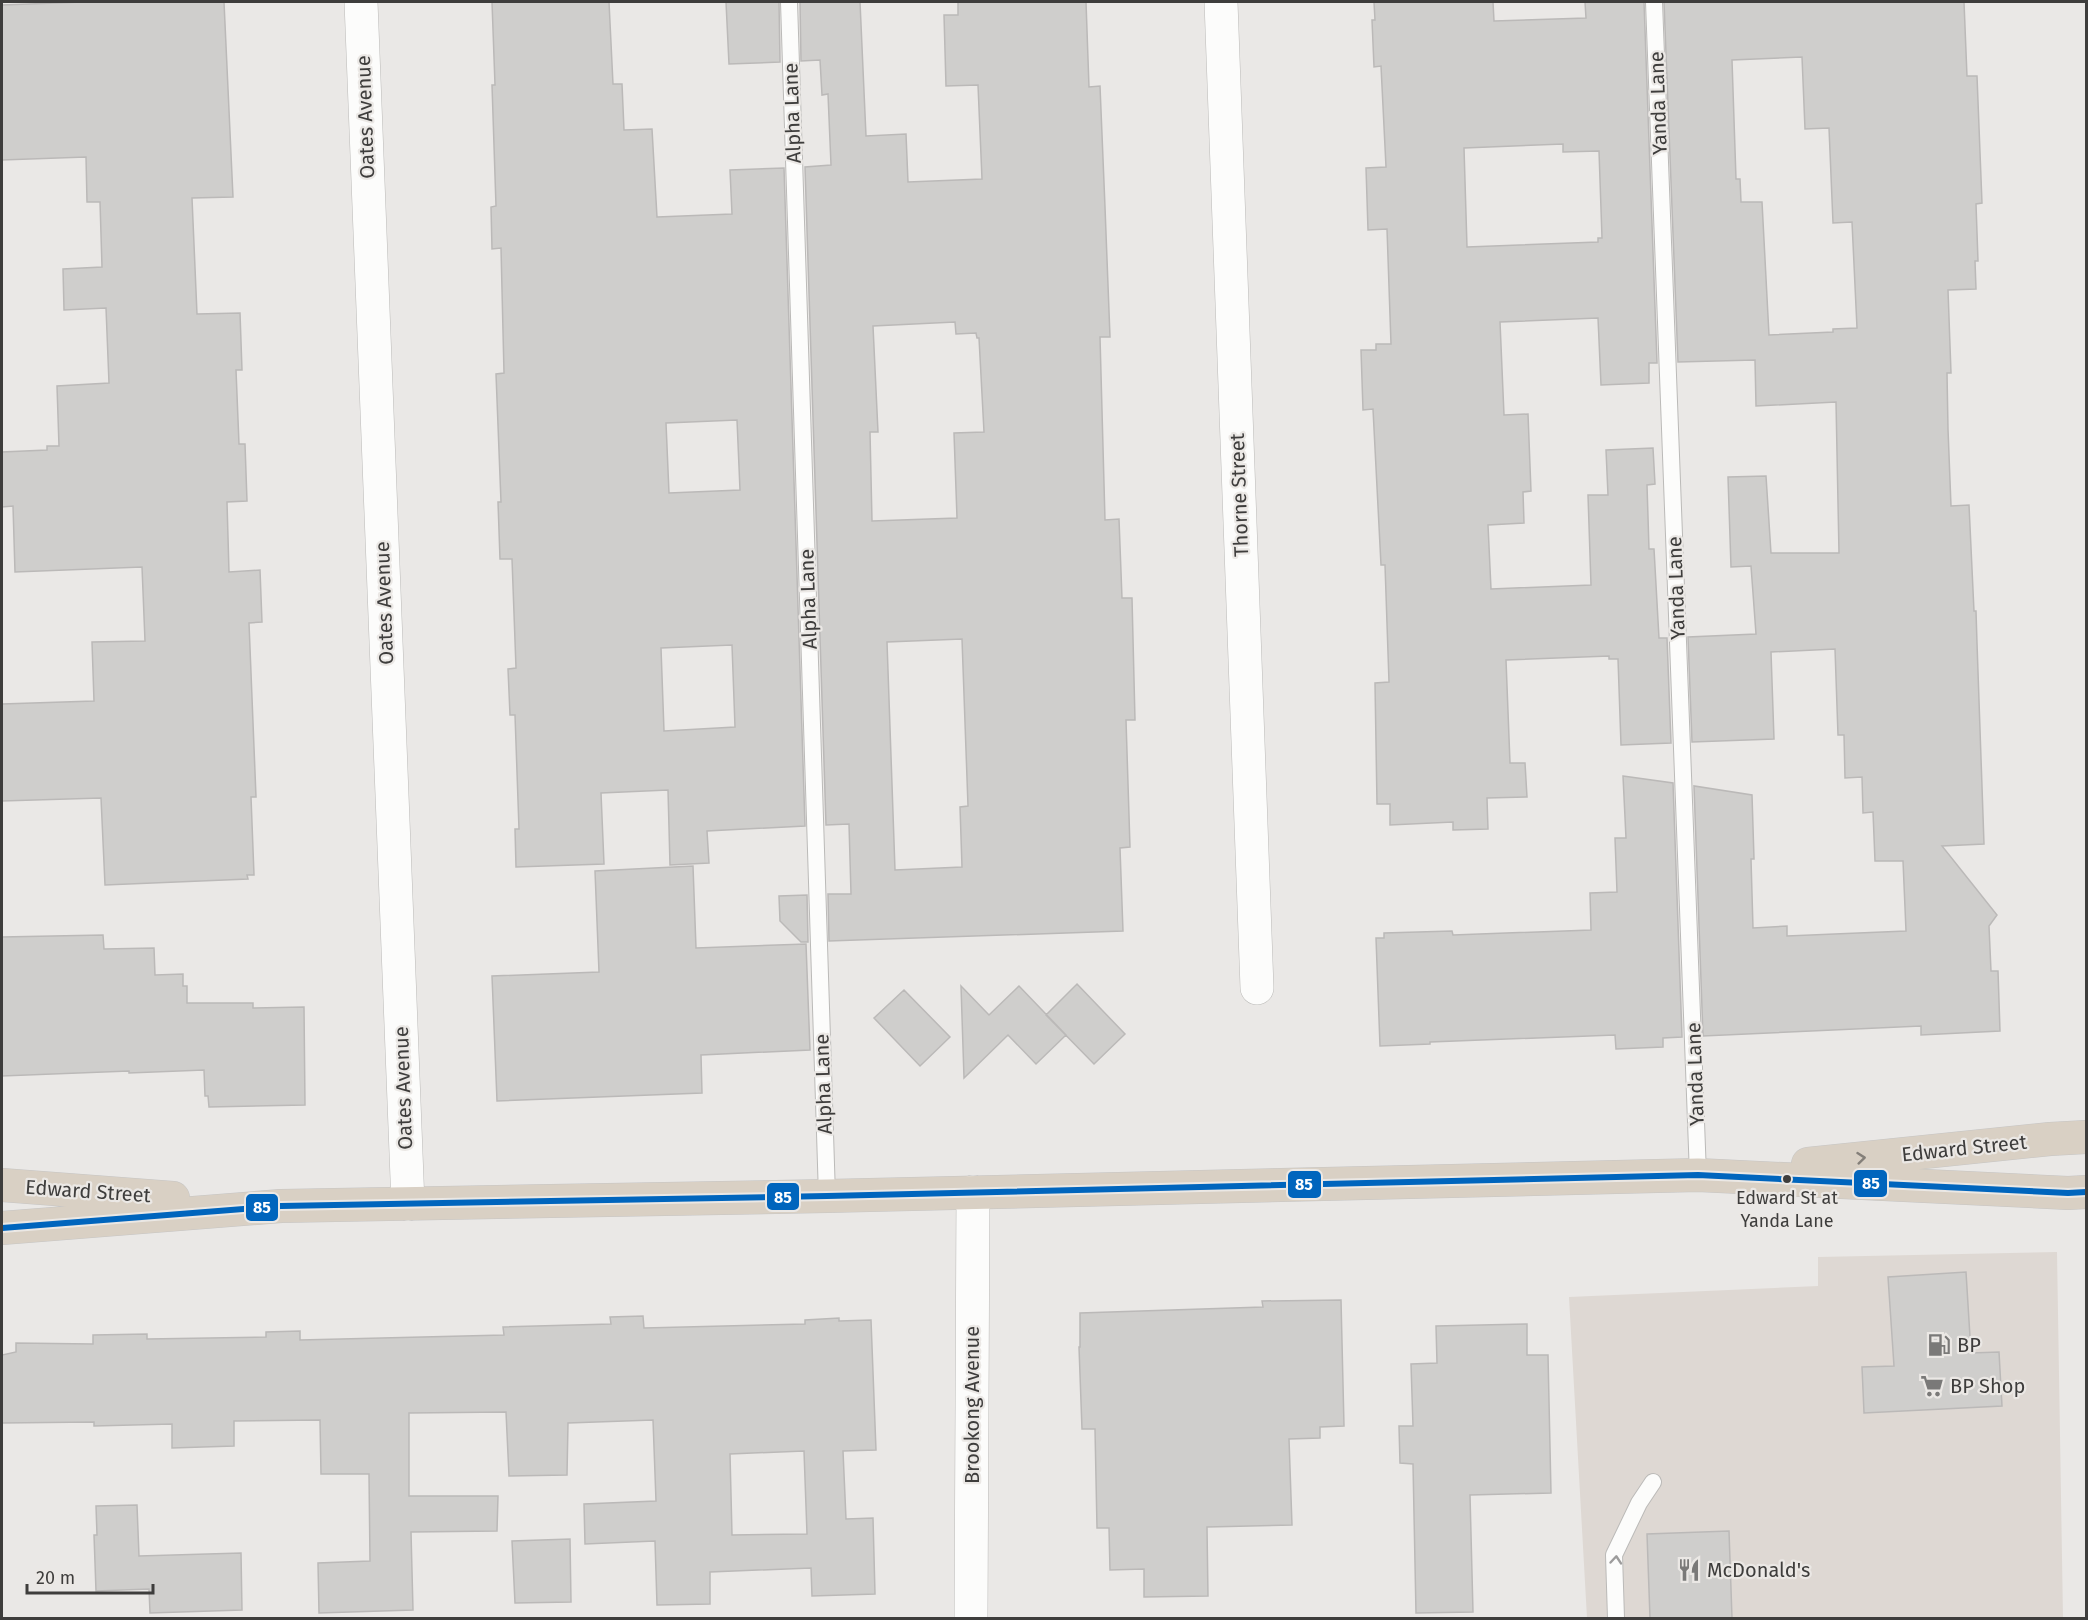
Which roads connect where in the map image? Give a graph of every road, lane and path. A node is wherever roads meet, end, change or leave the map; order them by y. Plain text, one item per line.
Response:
1 (361, 2) edge
2 (789, 2) edge
3 (1221, 2) edge
4 (1654, 2) edge
5 (1257, 988) dead end
6 (2086, 1137) edge
7 (1698, 1175) junction
8 (2, 1185) edge
9 (974, 1192) junction
10 (2086, 1192) edge
11 (827, 1196) junction
12 (408, 1204) junction
13 (281, 1206) junction
14 (2, 1228) edge
15 (1653, 1482) dead end
16 (971, 1618) edge
17 (1616, 1618) edge

1 - 12 street, Oates Avenue
2 - 11 lane, Alpha Lane
3 - 5 street, Thorne Street
4 - 7 lane, Yanda Lane
7 -> 6 highway, Edward Street
7 - 9 highway, Edward Street
7 - 10 highway, Edward Street
8 - 13 highway, Edward Street
9 - 11 highway, Edward Street
9 - 16 street, Brookong Avenue
11 - 12 highway, Edward Street
12 - 13 highway, Edward Street
13 - 14 highway, Edward Street
17 -> 15 lane

